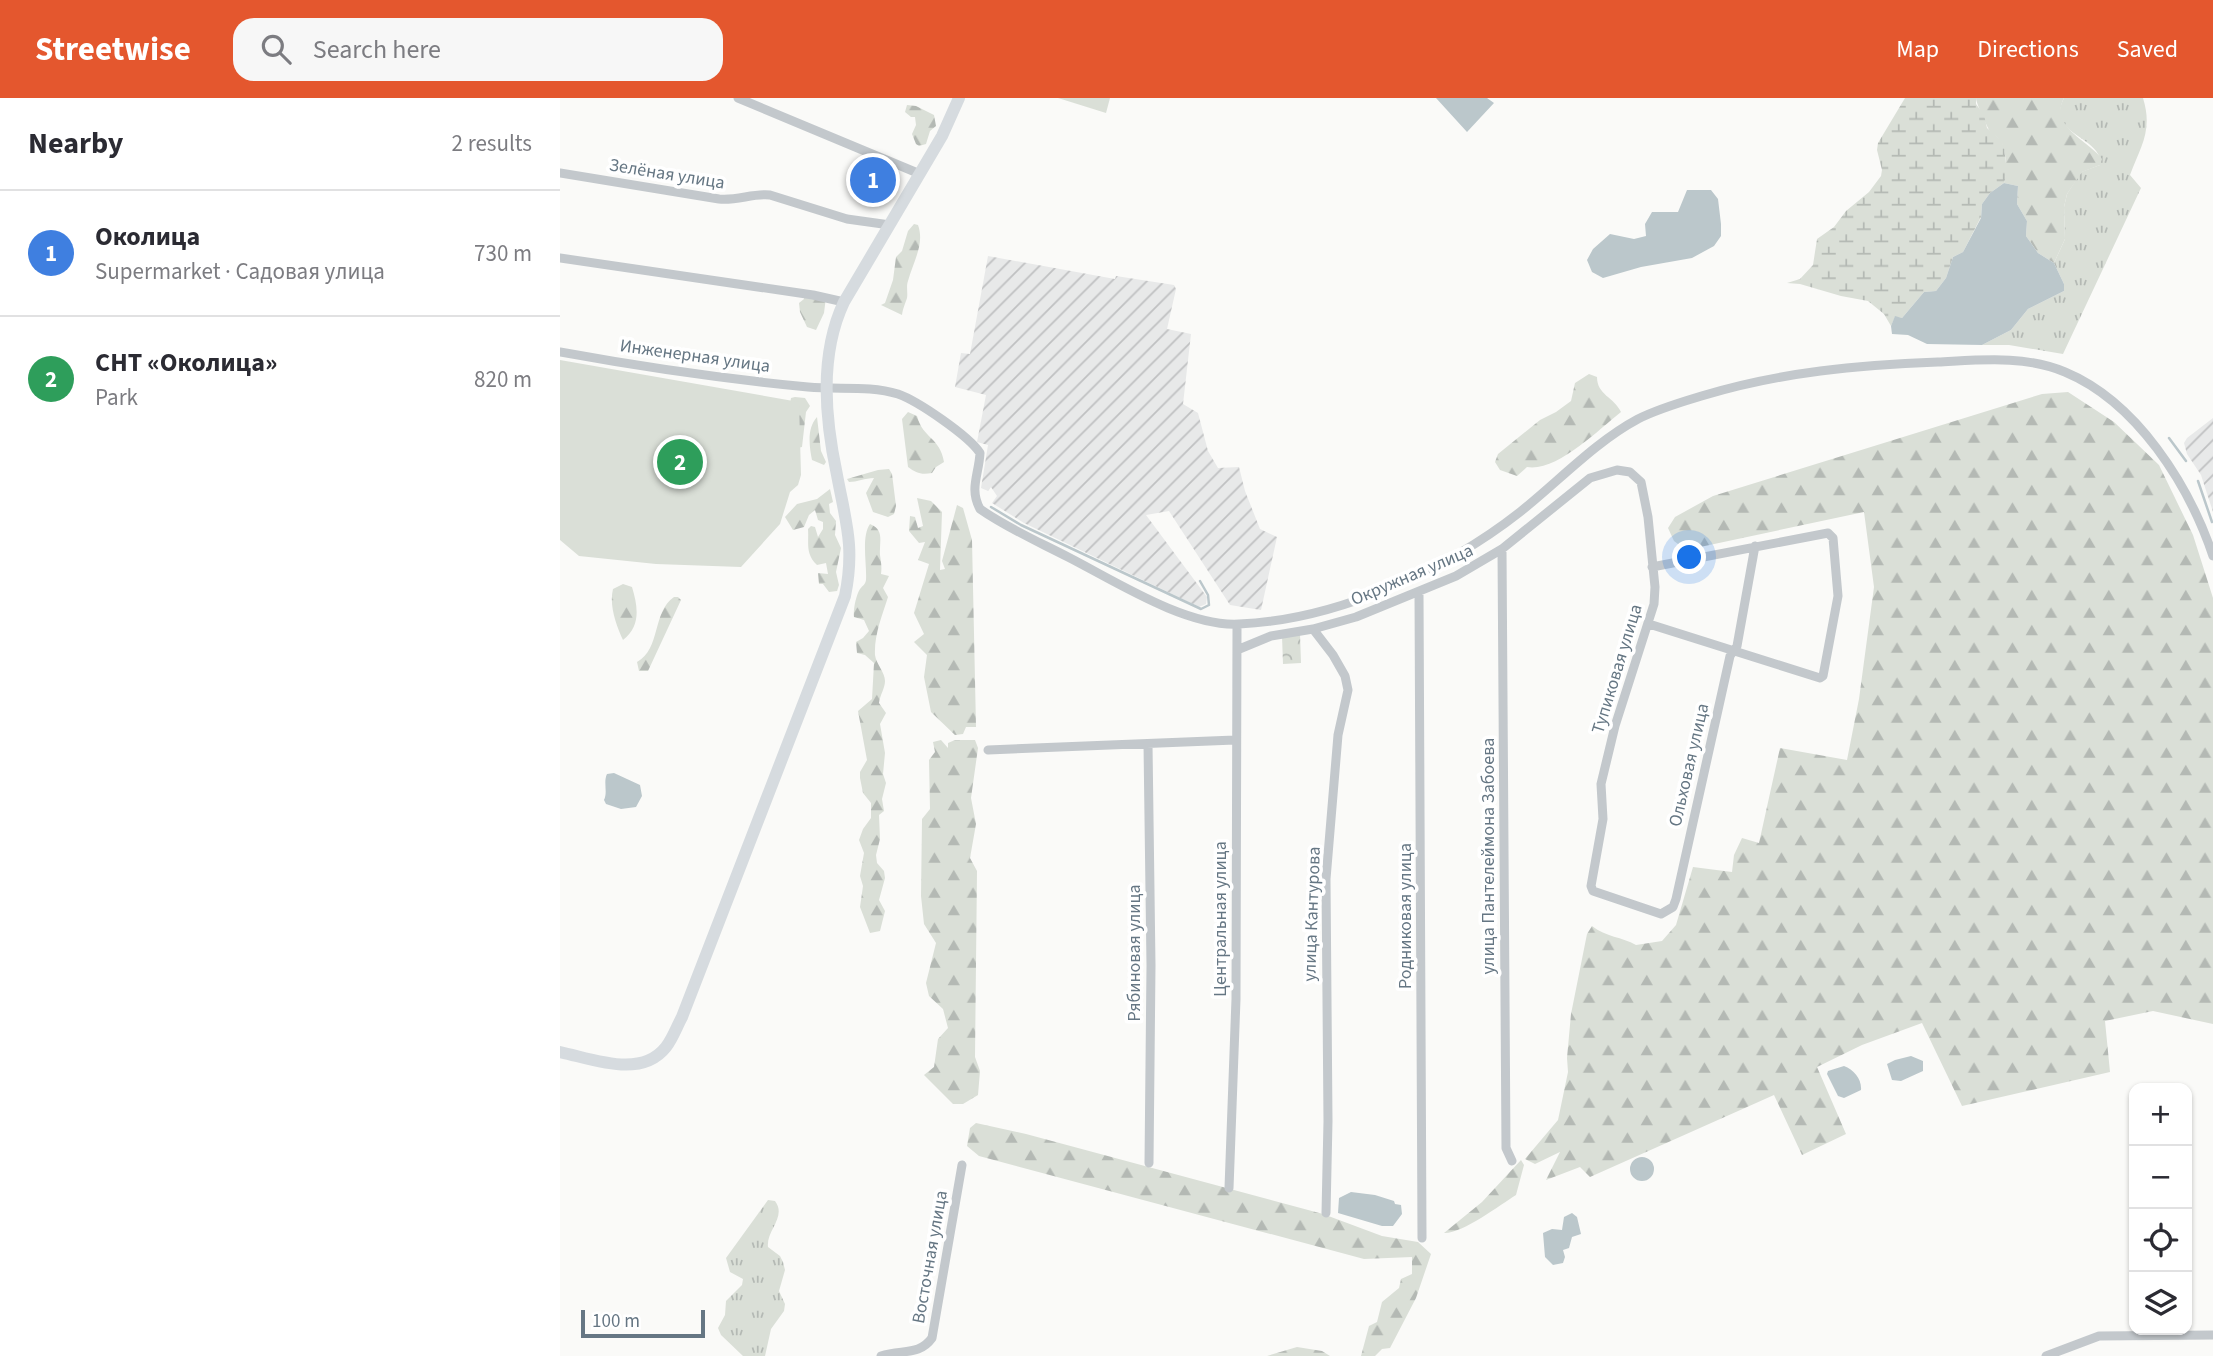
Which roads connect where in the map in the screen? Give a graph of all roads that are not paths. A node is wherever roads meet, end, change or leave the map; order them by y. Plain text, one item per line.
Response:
1 (738, 98) edge
2 (959, 98) edge
3 (967, 98) edge
4 (942, 136) junction
5 (560, 173) edge
6 (920, 174) junction
7 (890, 225) junction
8 (560, 258) edge
9 (844, 302) junction
10 (560, 352) edge
11 (827, 386) junction
12 (1617, 470) joint
13 (1755, 546) junction
14 (1502, 550) junction
15 (2213, 556) edge
16 (1653, 567) junction
17 (1419, 593) junction
18 (1649, 624) junction
19 (1237, 625) junction
20 (1313, 629) junction
21 (1237, 650) junction
22 (1733, 652) junction
23 (1235, 740) junction
24 (1148, 744) junction
25 (988, 750) dead end
26 (1592, 891) joint
27 (560, 1052) edge
28 (1512, 1161) dead end
29 (1149, 1163) dead end
30 (962, 1165) dead end
31 (1229, 1188) dead end
32 (1326, 1213) dead end
33 (1422, 1238) dead end
34 (2213, 1335) edge
35 (881, 1356) edge
36 (2046, 1356) edge

1 - 6 street
2 - 4 main road
3 - 4 main road
4 - 6 main road
5 - 7 street, Зелёная улица
6 - 7 main road
7 - 9 main road
8 - 9 street
9 - 11 main road
10 - 11 street, Инженерная улица
11 - 19 street, Инженерная улица
11 - 27 main road
12 - 14 street, Окружная улица
12 - 16 street, Тупиковая улица
13 - 16 street
13 - 22 street, Ольховая улица
13 - 22 street
14 - 17 street, Окружная улица
14 - 28 street, улица Пантелеймона Забоева
15 - 19 street
16 - 18 street, Тупиковая улица
17 - 20 street, Окружная улица
17 - 33 street, Родниковая улица
18 - 22 street
18 - 26 street, Тупиковая улица
19 - 21 street, Центральная улица
20 - 21 street, Окружная улица
20 - 32 street, улица Кантурова
21 - 23 street, Центральная улица
22 - 26 street, Ольховая улица
23 - 24 street
23 - 31 street, Центральная улица
24 - 25 street
24 - 29 street, Рябиновая улица
30 - 35 street, Восточная улица
34 - 36 street

